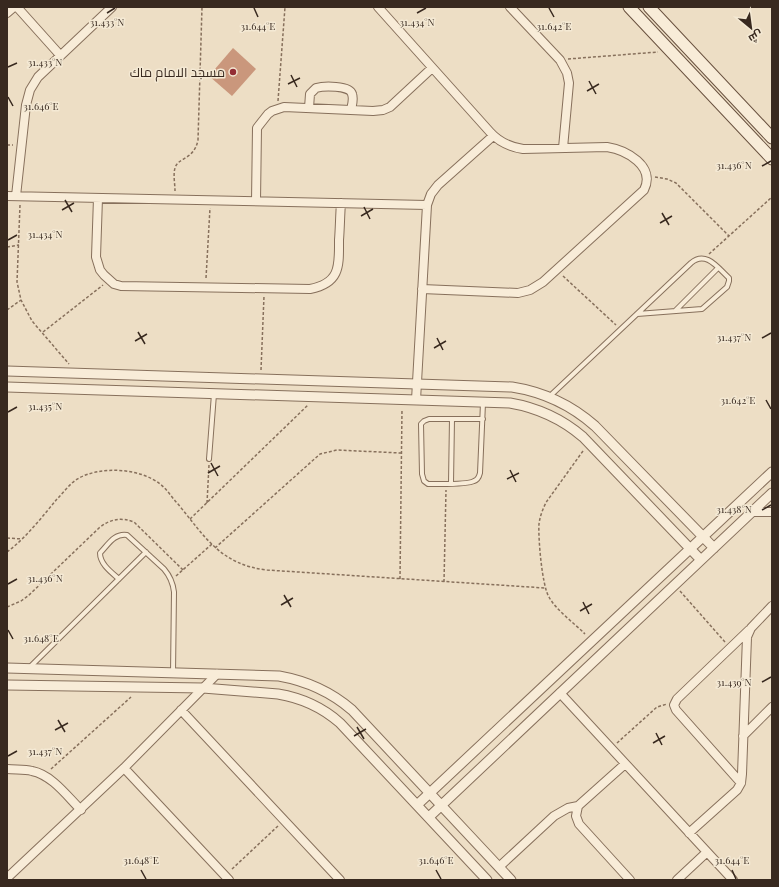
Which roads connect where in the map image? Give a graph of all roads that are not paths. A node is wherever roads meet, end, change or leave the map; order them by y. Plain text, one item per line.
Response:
1 (14, 7) edge
2 (17, 7) edge
3 (112, 7) edge
4 (378, 7) edge
5 (510, 7) edge
6 (649, 7) edge
7 (634, 9) edge
8 (7, 13) edge
9 (60, 56) junction
10 (432, 68) junction
11 (309, 108) junction
12 (351, 110) junction
13 (493, 136) junction
14 (772, 138) edge
15 (563, 148) junction
16 (772, 158) edge
17 (14, 196) edge
18 (98, 198) junction
19 (256, 201) junction
20 (340, 203) junction
21 (427, 205) junction
22 (718, 268) junction
23 (422, 289) junction
24 (675, 311) junction
25 (637, 314) junction
26 (7, 371) edge
27 (175, 376) junction
28 (417, 384) junction
29 (7, 387) edge
30 (174, 392) junction
31 (214, 394) junction
32 (549, 396) junction
33 (416, 400) junction
34 (483, 402) junction
35 (452, 419) junction
36 (483, 419) junction
37 (210, 459) road end
38 (772, 472) edge
39 (449, 483) junction
40 (772, 493) edge
41 (752, 512) junction
42 (772, 512) edge
43 (703, 537) junction
44 (714, 548) junction
45 (690, 549) junction
46 (146, 552) junction
47 (701, 560) junction
48 (119, 579) junction
49 (772, 606) edge
50 (751, 628) junction
51 (7, 668) edge
52 (29, 669) junction
53 (173, 673) junction
54 (217, 674) junction
55 (7, 685) edge
56 (203, 688) junction
57 (560, 694) junction
58 (772, 707) edge
59 (181, 710) junction
60 (743, 736) junction
61 (625, 764) junction
62 (124, 768) junction
63 (7, 769) edge
64 (741, 783) junction
65 (429, 793) junction
66 (417, 805) junction
67 (441, 805) junction
68 (578, 806) junction
69 (80, 810) junction
70 (429, 817) junction
71 (689, 833) junction
72 (707, 852) junction
73 (499, 867) junction
74 (7, 878) edge
75 (227, 878) edge
76 (340, 880) edge
77 (487, 880) edge
78 (511, 880) edge
79 (630, 880) edge
80 (677, 880) edge
81 (733, 880) edge

1 - 8 street
2 - 9 street
3 - 9 street
4 - 10 street
5 - 15 street
6 - 14 main road
7 - 16 main road
9 - 17 street
10 - 12 street
10 - 13 street
11 - 12 street
11 - 12 street
11 - 19 street
13 - 15 street
13 - 21 street
15 - 23 street
17 - 18 street
18 - 19 street
18 - 20 street
19 - 20 street
20 - 21 street
21 - 23 street
22 - 24 lane
22 - 24 lane
22 - 25 lane
23 - 28 street
24 - 25 lane
25 - 32 lane
26 - 27 street
27 - 28 street
27 - 30 street
28 - 32 street
28 - 33 street
29 - 30 street
30 - 31 street
31 - 33 street
31 - 37 lane
32 - 43 street
33 - 34 street
34 - 36 lane
34 - 45 street
35 - 36 lane
35 - 39 lane
35 - 39 lane
36 - 39 lane
38 - 43 street
40 - 41 street
41 - 42 street
41 - 44 street
43 - 44 street
43 - 45 street
44 - 47 street
45 - 47 street
45 - 65 street
46 - 48 lane
46 - 48 lane
46 - 53 lane
47 - 57 street
48 - 52 lane
49 - 50 street
50 - 60 street
50 - 64 street
51 - 52 street
52 - 53 street
53 - 54 street
54 - 56 street
54 - 65 street
55 - 56 street
56 - 59 street
56 - 66 street
57 - 61 street
57 - 67 street
58 - 60 street
59 - 62 street
59 - 76 street
60 - 64 street
61 - 68 street
61 - 71 street
62 - 69 street
62 - 75 street
63 - 69 street
64 - 71 street
65 - 66 street
65 - 67 street
66 - 70 street
67 - 70 street
67 - 73 street
68 - 73 street
68 - 79 street
69 - 74 street
70 - 77 street
71 - 72 street
72 - 80 street
72 - 81 street
73 - 78 street

